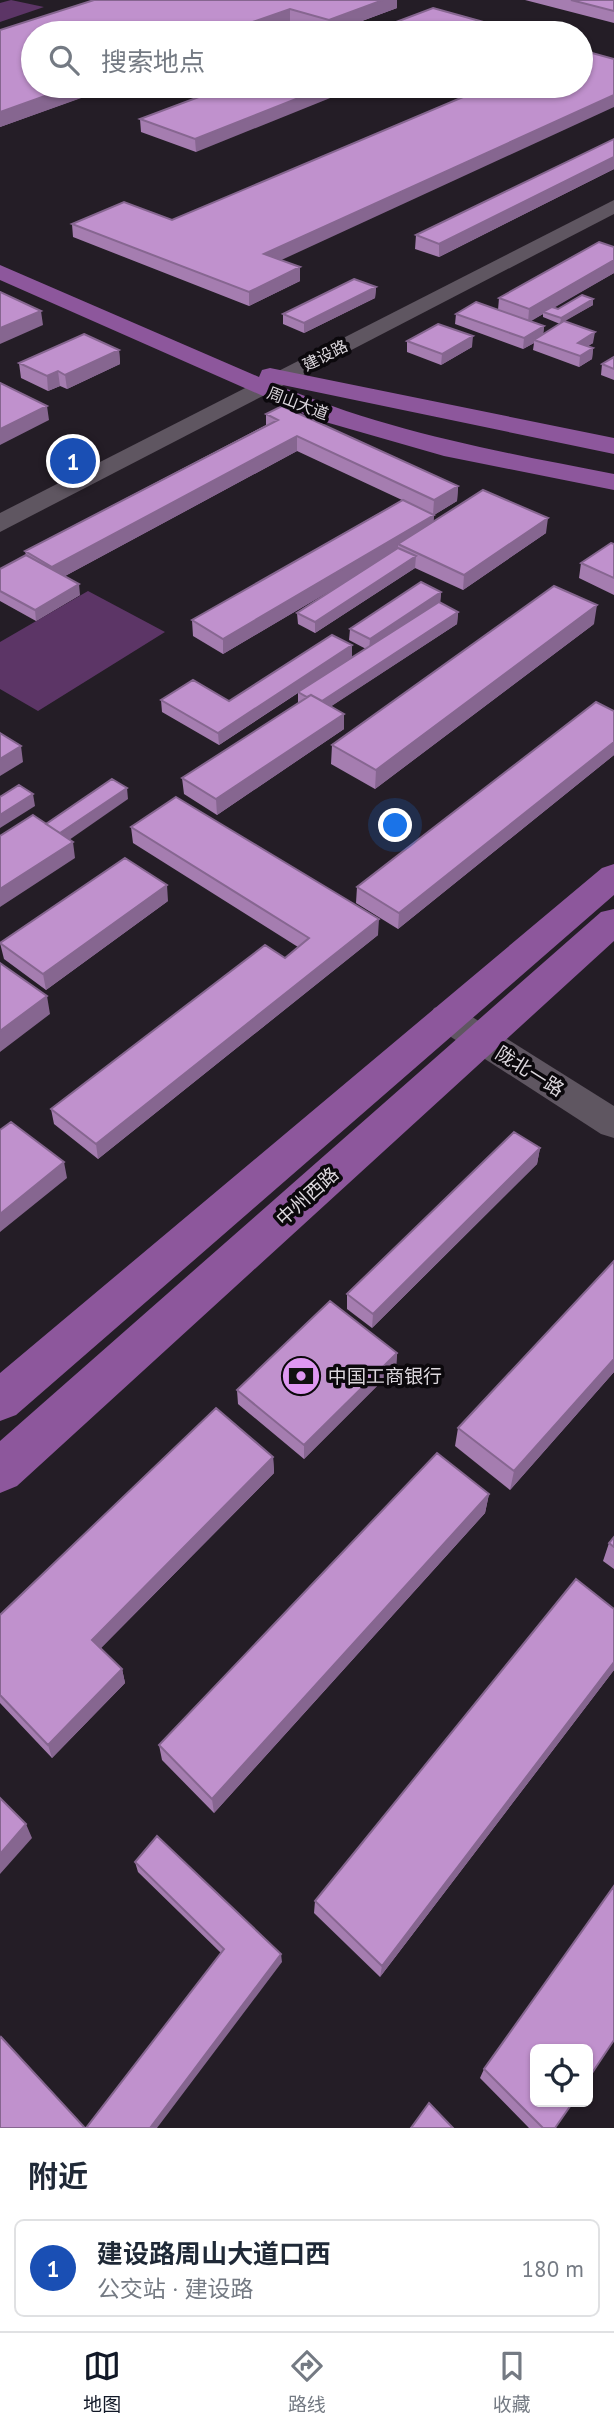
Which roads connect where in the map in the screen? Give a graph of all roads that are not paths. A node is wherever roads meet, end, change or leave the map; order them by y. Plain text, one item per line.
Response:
1 (614, 193) edge
2 (614, 206) edge
3 (0, 260) edge
4 (0, 272) edge
5 (261, 379) junction
6 (614, 446) edge
7 (614, 482) edge
8 (0, 508) edge
9 (0, 524) edge
10 (614, 876) edge
11 (614, 921) edge
12 (446, 1017) junction
13 (481, 1040) junction
14 (614, 1124) edge
15 (0, 1401) edge
16 (0, 1471) edge

1 - 5 street, 建设路
2 - 5 street, 建设路
3 - 5 main road, 周山大道
4 - 5 main road, 周山大道
5 - 6 main road, 周山大道
5 - 7 main road, 周山大道
5 - 8 street, 建设路
5 - 9 street, 建设路
10 - 12 main road
11 - 13 main road, 中州西路
12 - 13 street, 陇北一路
12 - 15 main road
13 - 14 street, 陇北一路
13 - 16 main road, 中州西路

